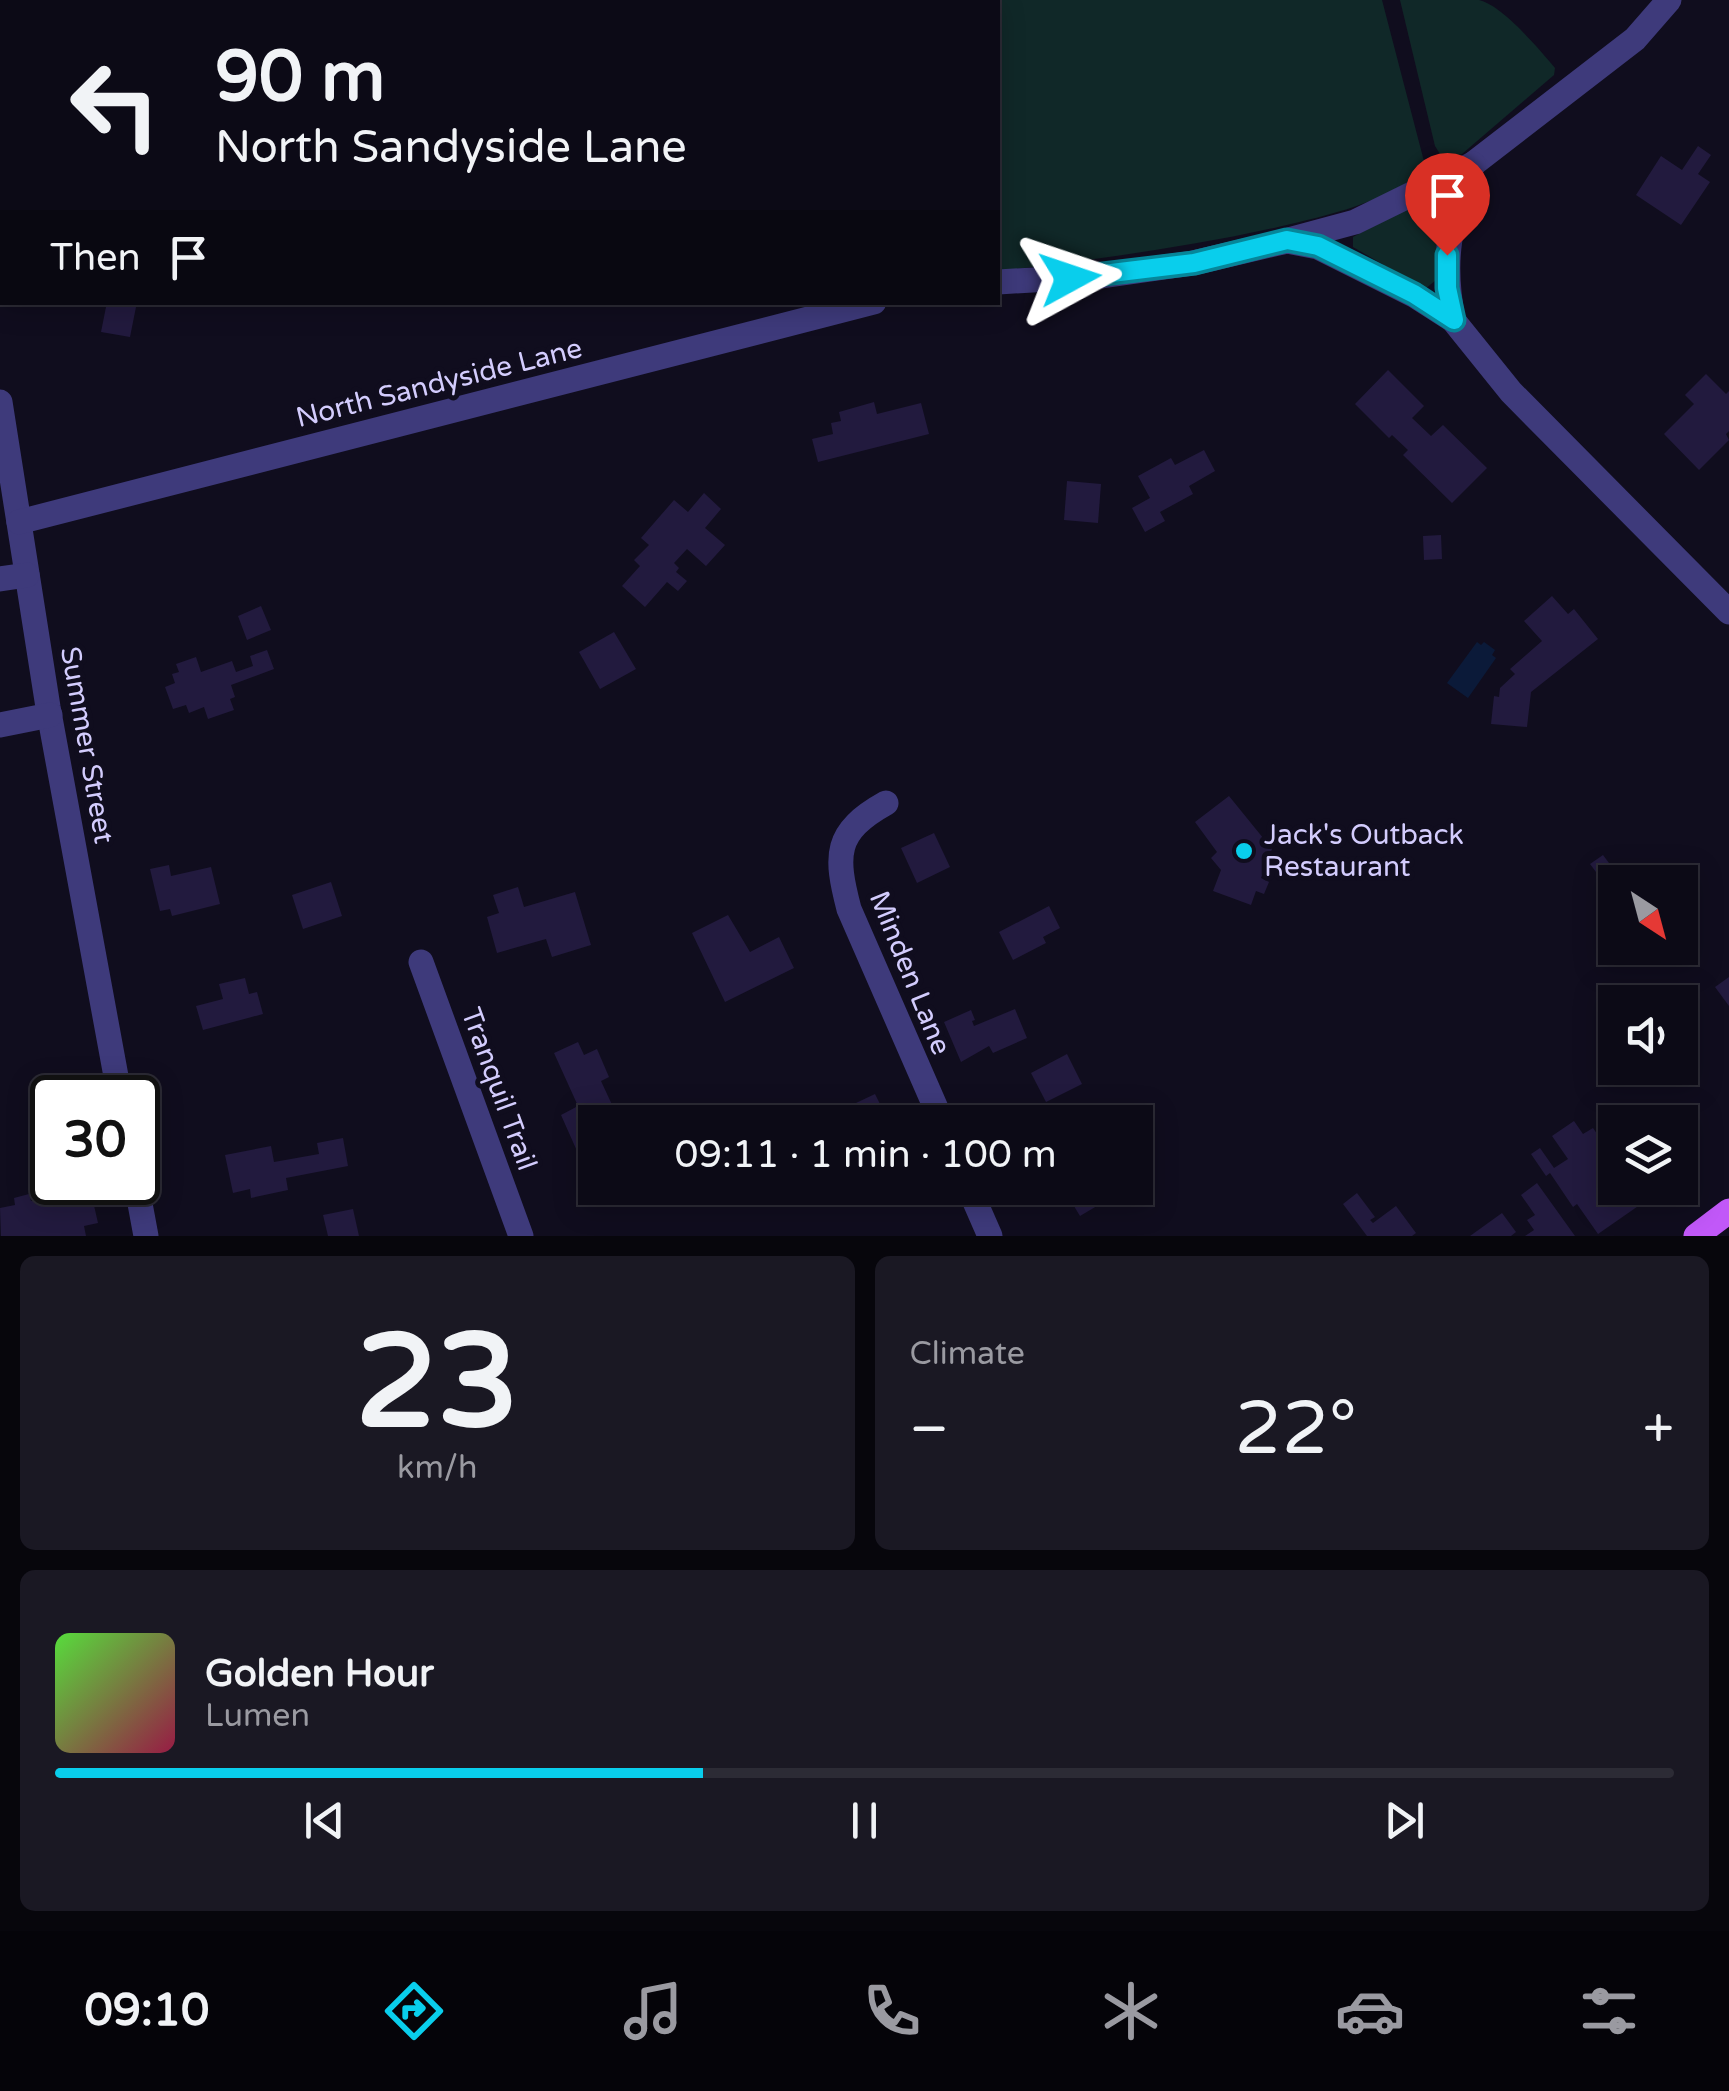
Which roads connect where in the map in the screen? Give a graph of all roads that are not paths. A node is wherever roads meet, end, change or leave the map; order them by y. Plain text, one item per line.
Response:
1 (1669, 0) edge
2 (1474, 164) junction
3 (1287, 240) junction
4 (1000, 282) edge
5 (862, 305) edge
6 (1454, 320) junction
7 (0, 402) edge
8 (19, 522) junction
9 (27, 574) junction
10 (0, 579) edge
11 (1729, 612) edge
12 (50, 715) junction
13 (0, 725) edge
14 (886, 803) dead end
15 (422, 962) dead end
16 (116, 1075) edge
17 (935, 1105) edge
18 (140, 1205) edge
19 (976, 1205) edge
20 (1729, 1210) edge
21 (146, 1236) edge
22 (521, 1236) edge
23 (990, 1236) edge
24 (1696, 1236) edge

1 - 2 street
2 - 3 street
2 - 6 street
3 - 4 street
3 - 6 street
5 - 8 street, North Sandyside Lane
6 - 11 street
7 - 8 street, Summer Street
8 - 9 street, Summer Street
9 - 10 street
9 - 12 street, Summer Street
12 - 13 street
12 - 16 street, Summer Street
14 - 17 street, Minden Lane
15 - 22 street, Tranquil Trail
18 - 21 street
19 - 23 street
20 - 24 main road

